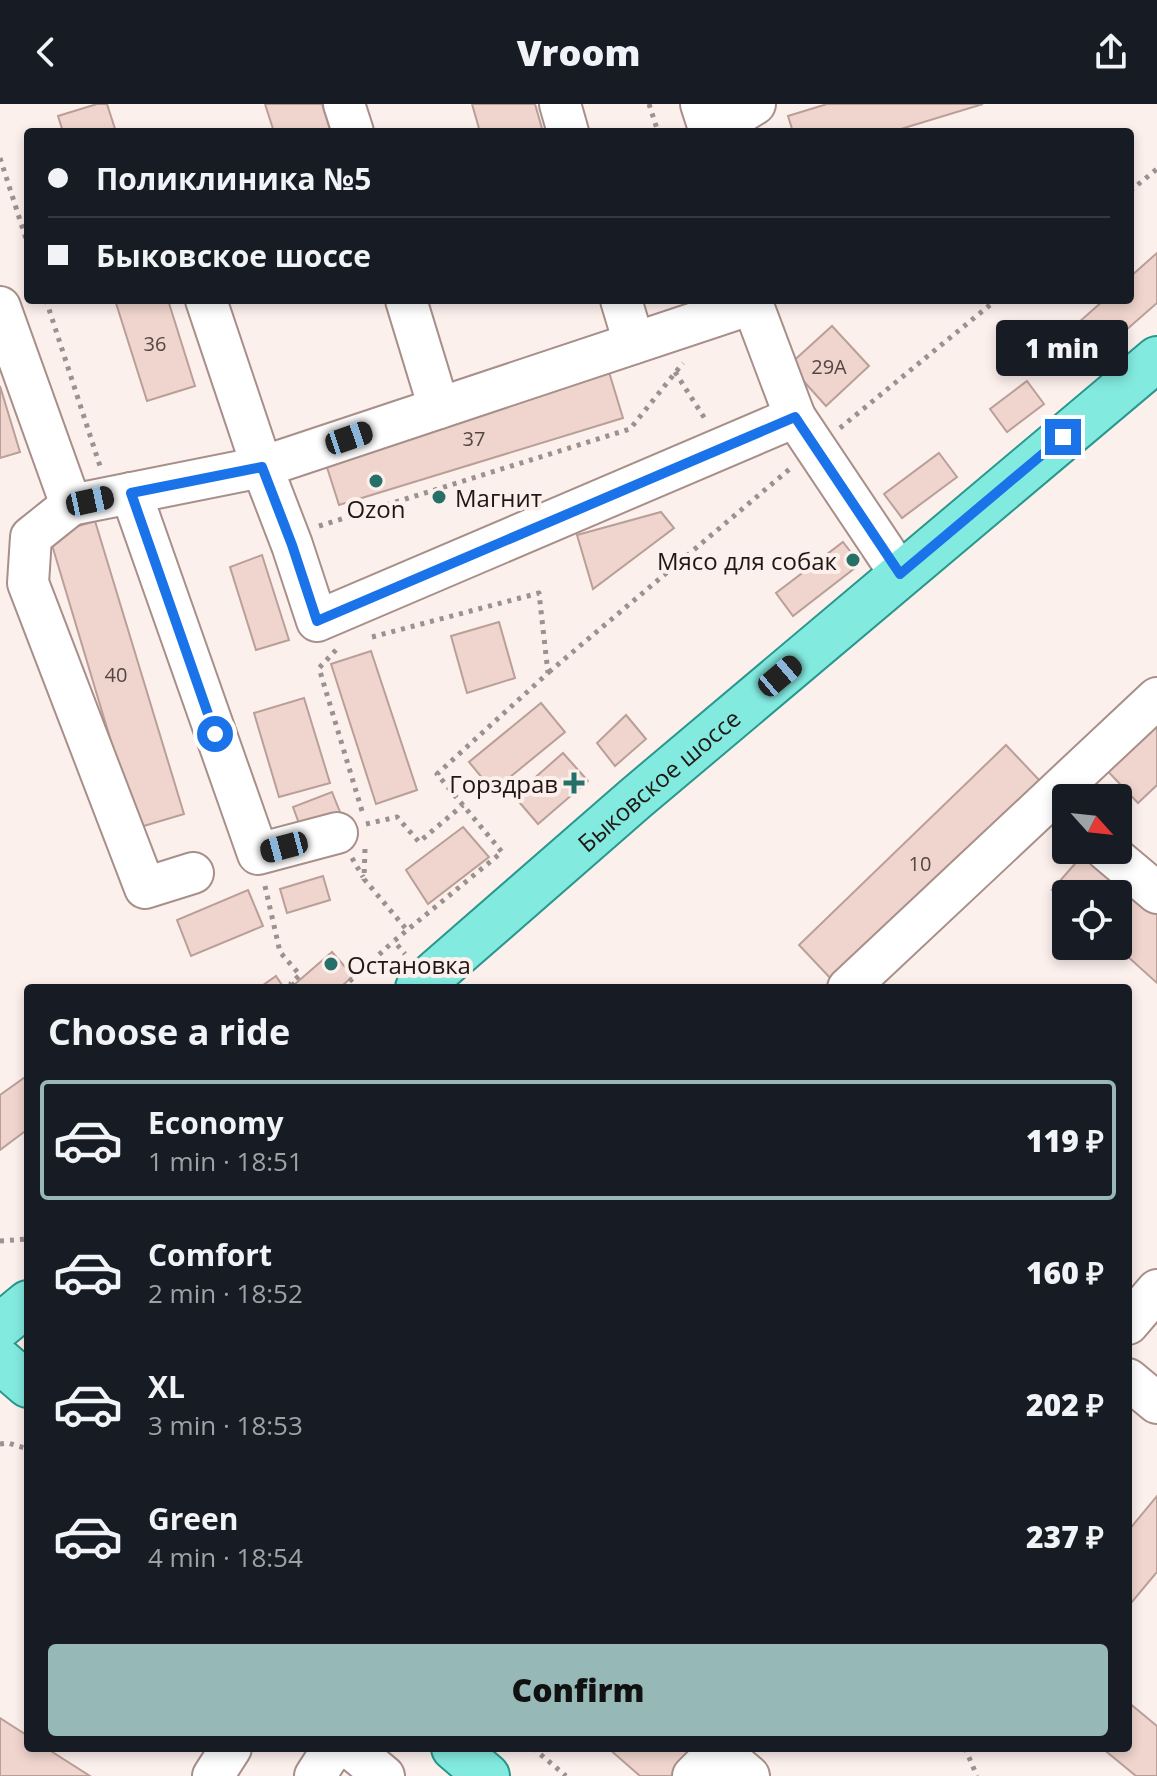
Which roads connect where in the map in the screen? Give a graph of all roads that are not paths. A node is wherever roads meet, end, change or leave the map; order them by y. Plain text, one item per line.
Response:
1 (344, 104) edge
2 (560, 104) edge
3 (701, 104) edge
4 (755, 104) edge
5 (352, 128) edge
6 (567, 128) edge
7 (709, 128) edge
8 (716, 128) edge
9 (207, 304) edge
10 (407, 304) edge
11 (622, 304) edge
12 (747, 304) edge
13 (753, 304) edge
14 (0, 307) edge
15 (634, 343) junction
16 (1157, 359) edge
17 (439, 408) junction
18 (805, 432) junction
19 (262, 467) junction
20 (121, 495) junction
21 (71, 505) junction
22 (900, 574) junction
23 (1157, 698) edge
24 (1079, 784) edge
25 (1052, 812) edge
26 (352, 829) road end
27 (1123, 864) edge
28 (193, 873) dead end
29 (1157, 893) edge
30 (422, 984) edge
31 (853, 984) edge
32 (1157, 1290) edge
33 (24, 1306) edge
34 (1132, 1319) edge
35 (0, 1326) edge
36 (0, 1361) edge
37 (24, 1382) edge
38 (1132, 1382) edge
39 (1157, 1403) edge
40 (228, 1752) edge
41 (330, 1752) edge
42 (355, 1752) edge
43 (459, 1752) edge
44 (710, 1758) edge
45 (213, 1776) edge
46 (315, 1776) edge
47 (384, 1776) edge
48 (487, 1776) edge
49 (749, 1776) edge

1 - 5 lane
2 - 6 lane
3 - 7 lane
4 - 8 lane
9 - 19 lane
10 - 17 lane
11 - 15 lane
12 - 15 lane
13 - 18 lane
14 - 21 lane
15 - 17 lane
16 - 22 main road, Быковское шоссе
17 - 19 lane
18 - 19 lane
18 - 22 lane
19 - 20 lane
20 - 21 lane
20 - 26 lane
21 - 28 lane
22 - 30 main road, Быковское шоссе
23 - 24 lane
25 - 31 lane
27 - 29 lane
32 - 34 lane
33 - 35 main road
36 - 37 main road
38 - 39 lane
40 - 45 lane
41 - 46 lane
42 - 47 lane
43 - 48 main road
44 - 49 lane

